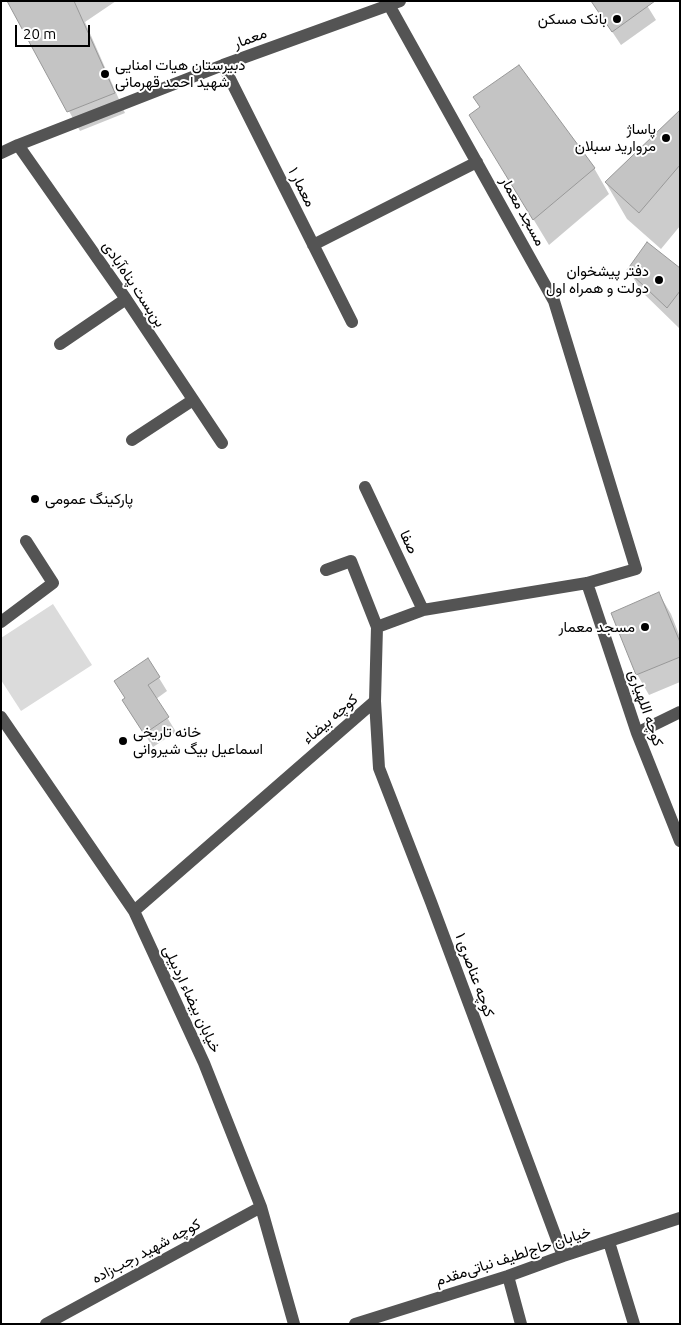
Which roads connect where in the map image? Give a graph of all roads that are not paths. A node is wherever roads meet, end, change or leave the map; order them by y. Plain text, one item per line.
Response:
1 (395, 3) edge
2 (223, 65) junction
3 (18, 145) junction
4 (1, 153) edge
5 (477, 162) junction
6 (313, 245) junction
7 (126, 299) junction
8 (352, 322) dead end
9 (60, 344) dead end
10 (193, 400) junction
11 (132, 440) dead end
12 (222, 443) dead end
13 (365, 486) dead end
14 (26, 541) dead end
15 (326, 570) dead end
16 (586, 583) junction
17 (423, 610) junction
18 (1, 622) edge
19 (377, 627) junction
20 (376, 701) junction
21 (680, 712) edge
22 (1, 717) edge
23 (637, 733) junction
24 (680, 841) edge
25 (134, 912) junction
26 (261, 1208) junction
27 (680, 1218) edge
28 (609, 1242) junction
29 (562, 1256) junction
30 (508, 1276) junction
31 (46, 1324) edge
32 (294, 1324) edge
33 (355, 1324) edge
34 (520, 1324) edge
35 (634, 1324) edge

1 - 2 street, معمار
1 - 5 street, مسجد معمار
2 - 3 street, معمار
2 - 6 street, معمار ۱
3 - 4 street, معمار
3 - 7 street, بن‌بست پناه‌آبادی
5 - 6 street
5 - 16 street, مسجد معمار
6 - 8 street, معمار ۱
7 - 9 street
7 - 10 street, بن‌بست پناه‌آبادی
10 - 11 street
10 - 12 street, بن‌بست پناه‌آبادی
13 - 17 street, صفا
14 - 18 street
15 - 19 street
16 - 17 street
16 - 23 street, کوچه اللهیاری
17 - 19 street
19 - 20 street, کوچه بیضاء
20 - 25 street, کوچه بیضاء
20 - 29 street, کوچه عناصری ۱
21 - 23 street
22 - 25 street, خیابان بیضاء اردبیلی
23 - 24 street, کوچه اللهیاری
25 - 26 street, خیابان بیضاء اردبیلی
26 - 31 street, کوچه شهید رجب‌زاده
26 - 32 street, خیابان بیضاء اردبیلی
27 - 28 street, خیابان حاج‌لطیف نباتی‌مقدم
28 - 29 street, خیابان حاج‌لطیف نباتی‌مقدم
28 - 35 street
29 - 30 street, خیابان حاج‌لطیف نباتی‌مقدم
30 - 33 street, خیابان حاج‌لطیف نباتی‌مقدم
30 - 34 street

